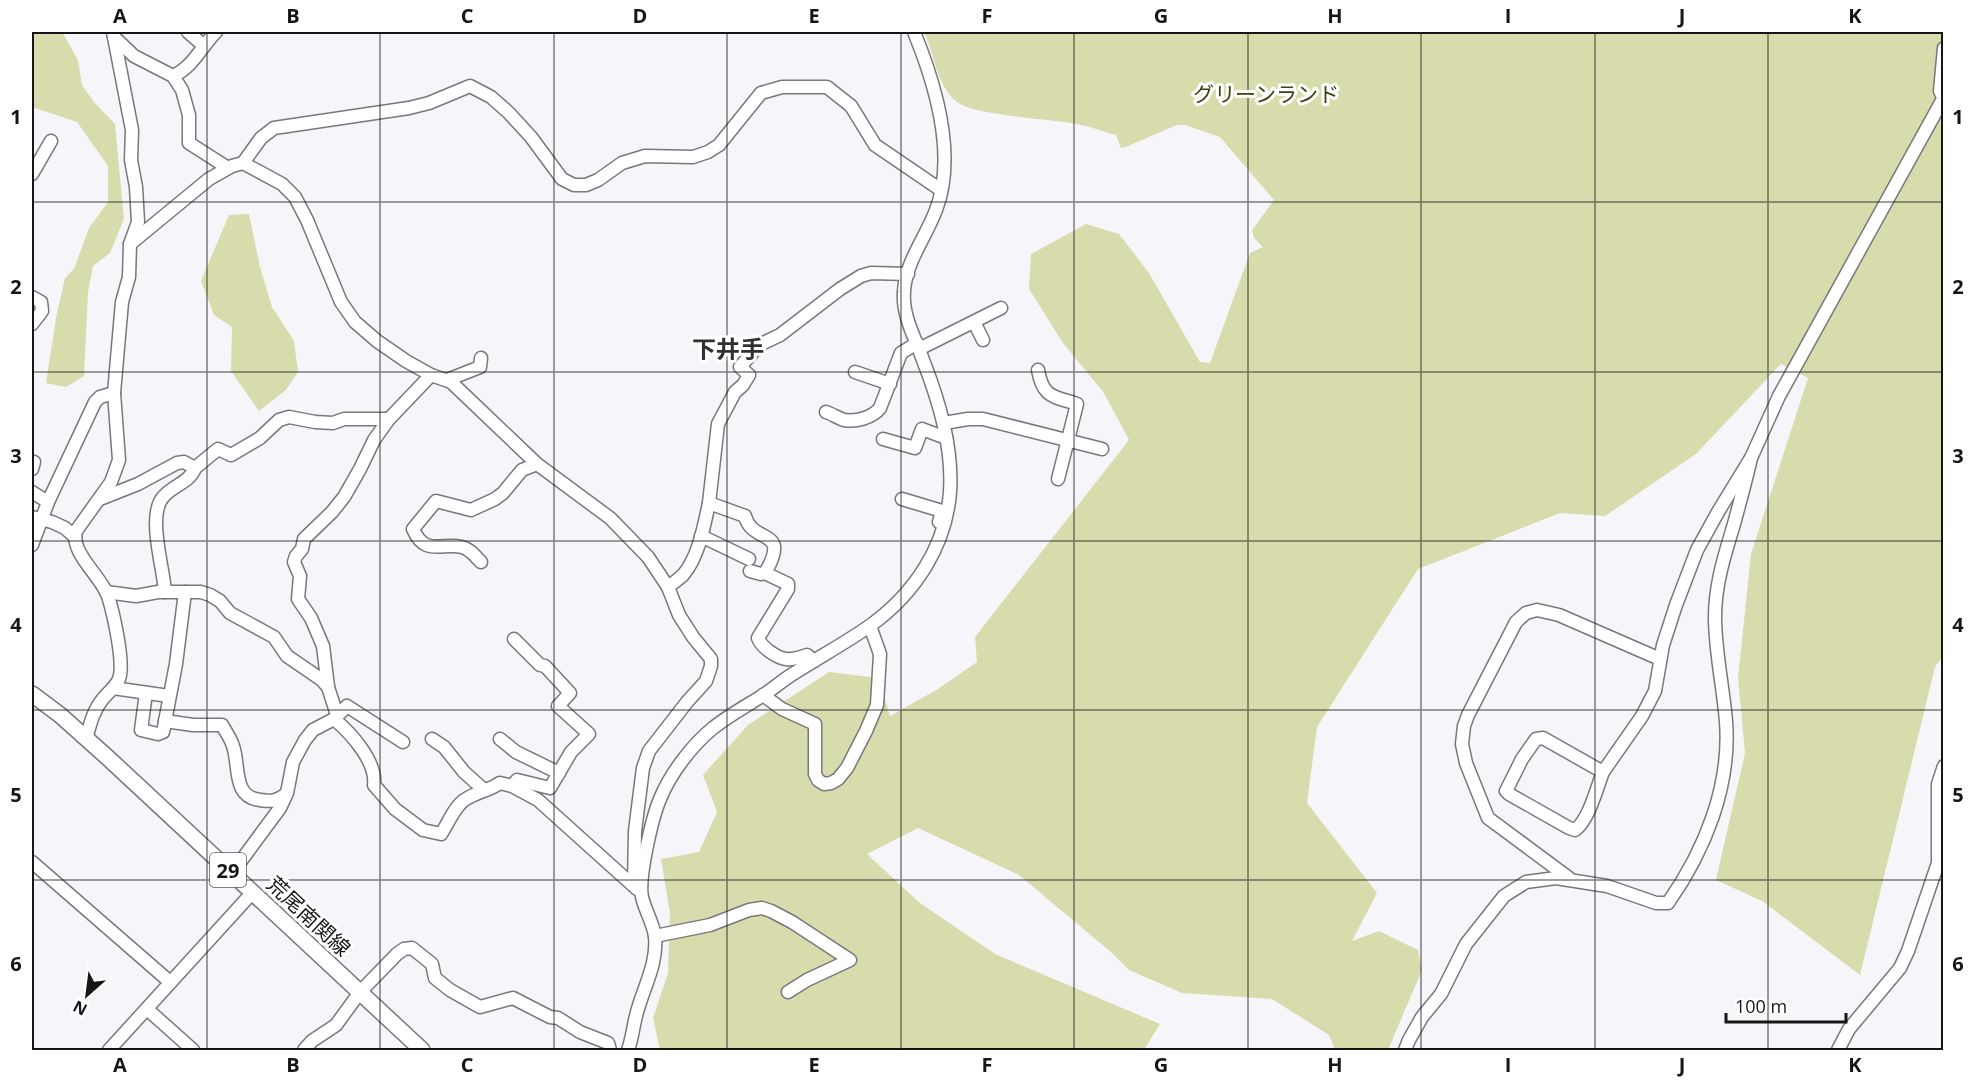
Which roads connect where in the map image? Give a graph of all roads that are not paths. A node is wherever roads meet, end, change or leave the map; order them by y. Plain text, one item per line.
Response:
1 (188, 32) edge
2 (216, 32) edge
3 (914, 32) edge
4 (114, 34) edge
5 (203, 45) junction
6 (1944, 48) edge
7 (174, 76) junction
8 (1943, 99) edge
9 (51, 141) dead end
10 (243, 163) junction
11 (228, 168) junction
12 (32, 174) edge
13 (941, 190) junction
14 (130, 244) junction
15 (908, 274) junction
16 (32, 297) edge
17 (1001, 308) dead end
18 (974, 322) junction
19 (32, 324) edge
20 (983, 340) dead end
21 (918, 346) junction
22 (481, 358) dead end
23 (1038, 370) dead end
24 (855, 372) dead end
25 (431, 375) junction
26 (447, 380) junction
27 (890, 384) junction
28 (114, 393) junction
29 (826, 412) dead end
30 (388, 418) junction
31 (944, 423) junction
32 (946, 438) junction
33 (883, 439) dead end
34 (1067, 440) junction
35 (1102, 449) dead end
36 (1751, 458) junction
37 (537, 464) junction
38 (195, 468) junction
39 (1058, 479) dead end
40 (32, 492) edge
41 (99, 500) junction
42 (903, 500) dead end
43 (48, 502) junction
44 (709, 503) junction
45 (36, 518) edge
46 (701, 536) junction
47 (75, 537) junction
48 (32, 545) edge
49 (480, 562) dead end
50 (929, 562) junction
51 (765, 573) junction
52 (668, 587) junction
53 (106, 592) junction
54 (165, 592) junction
55 (185, 592) junction
56 (870, 626) junction
57 (514, 639) dead end
58 (1660, 659) junction
59 (814, 661) junction
60 (328, 687) junction
61 (113, 688) junction
62 (146, 693) junction
63 (32, 694) edge
64 (764, 695) junction
65 (169, 696) junction
66 (335, 717) junction
67 (165, 721) junction
68 (432, 738) dead end
69 (86, 739) junction
70 (500, 739) dead end
71 (403, 742) dead end
72 (1944, 766) edge
73 (1604, 772) junction
74 (559, 773) junction
75 (512, 786) junction
76 (484, 790) junction
77 (287, 793) junction
78 (32, 862) edge
79 (231, 873) junction
80 (1573, 881) junction
81 (637, 890) junction
82 (252, 893) junction
83 (655, 936) junction
84 (170, 982) junction
85 (360, 992) junction
86 (788, 992) dead end
87 (147, 1009) junction
88 (109, 1050) edge
89 (193, 1050) edge
90 (304, 1050) edge
91 (422, 1050) edge
92 (610, 1050) edge
93 (628, 1050) edge
94 (1405, 1050) edge
95 (1838, 1050) edge

1 - 5 street
2 - 5 street
3 - 13 street
4 - 7 street
4 - 14 street
5 - 7 street
6 - 8 street
7 - 11 street
8 - 36 street
9 - 12 street
10 - 11 street
10 - 13 street
10 - 25 street
11 - 14 street
13 - 15 street
14 - 28 street
15 - 21 street
15 - 44 street
16 - 19 street
17 - 18 street
18 - 20 street
18 - 21 street
21 - 27 street
21 - 31 street
22 - 26 street
23 - 34 street
24 - 27 street
25 - 26 street
25 - 30 street
26 - 37 street
27 - 29 street
28 - 41 street
28 - 43 street
30 - 38 street
30 - 60 street
31 - 32 street
31 - 34 street
32 - 33 street
32 - 50 street
34 - 35 street
34 - 39 street
36 - 58 street
36 - 80 street
37 - 49 street
37 - 52 street
38 - 41 street
38 - 54 street
40 - 43 street
41 - 47 street
42 - 50 street
43 - 45 street
44 - 46 street
44 - 51 street
45 - 47 street
45 - 48 street
46 - 51 street
46 - 52 street
47 - 53 street
50 - 56 street
51 - 59 street
52 - 81 street
53 - 54 street
53 - 61 street
54 - 55 street
55 - 60 street
55 - 65 street
56 - 59 street
56 - 64 street
57 - 74 street
58 - 73 street
58 - 80 street
59 - 64 street
60 - 66 street
61 - 62 street
61 - 69 street
62 - 65 street
62 - 67 street
63 - 69 main road, 荒尾南関線 / 29
64 - 81 street
65 - 67 street
66 - 71 street
66 - 76 street
66 - 77 street
67 - 77 street
68 - 76 street
69 - 79 main road, 荒尾南関線 / 29
70 - 74 street
72 - 95 street
73 - 73 street
74 - 75 street
75 - 76 street
75 - 81 street
77 - 79 street
78 - 84 street
79 - 82 main road, 荒尾南関線 / 29
80 - 94 street
81 - 83 street
82 - 84 street
82 - 85 main road, 荒尾南関線 / 29
83 - 86 street
83 - 93 street
84 - 87 street
85 - 90 street
85 - 91 main road, 荒尾南関線 / 29
85 - 92 street
87 - 88 street
87 - 89 street

